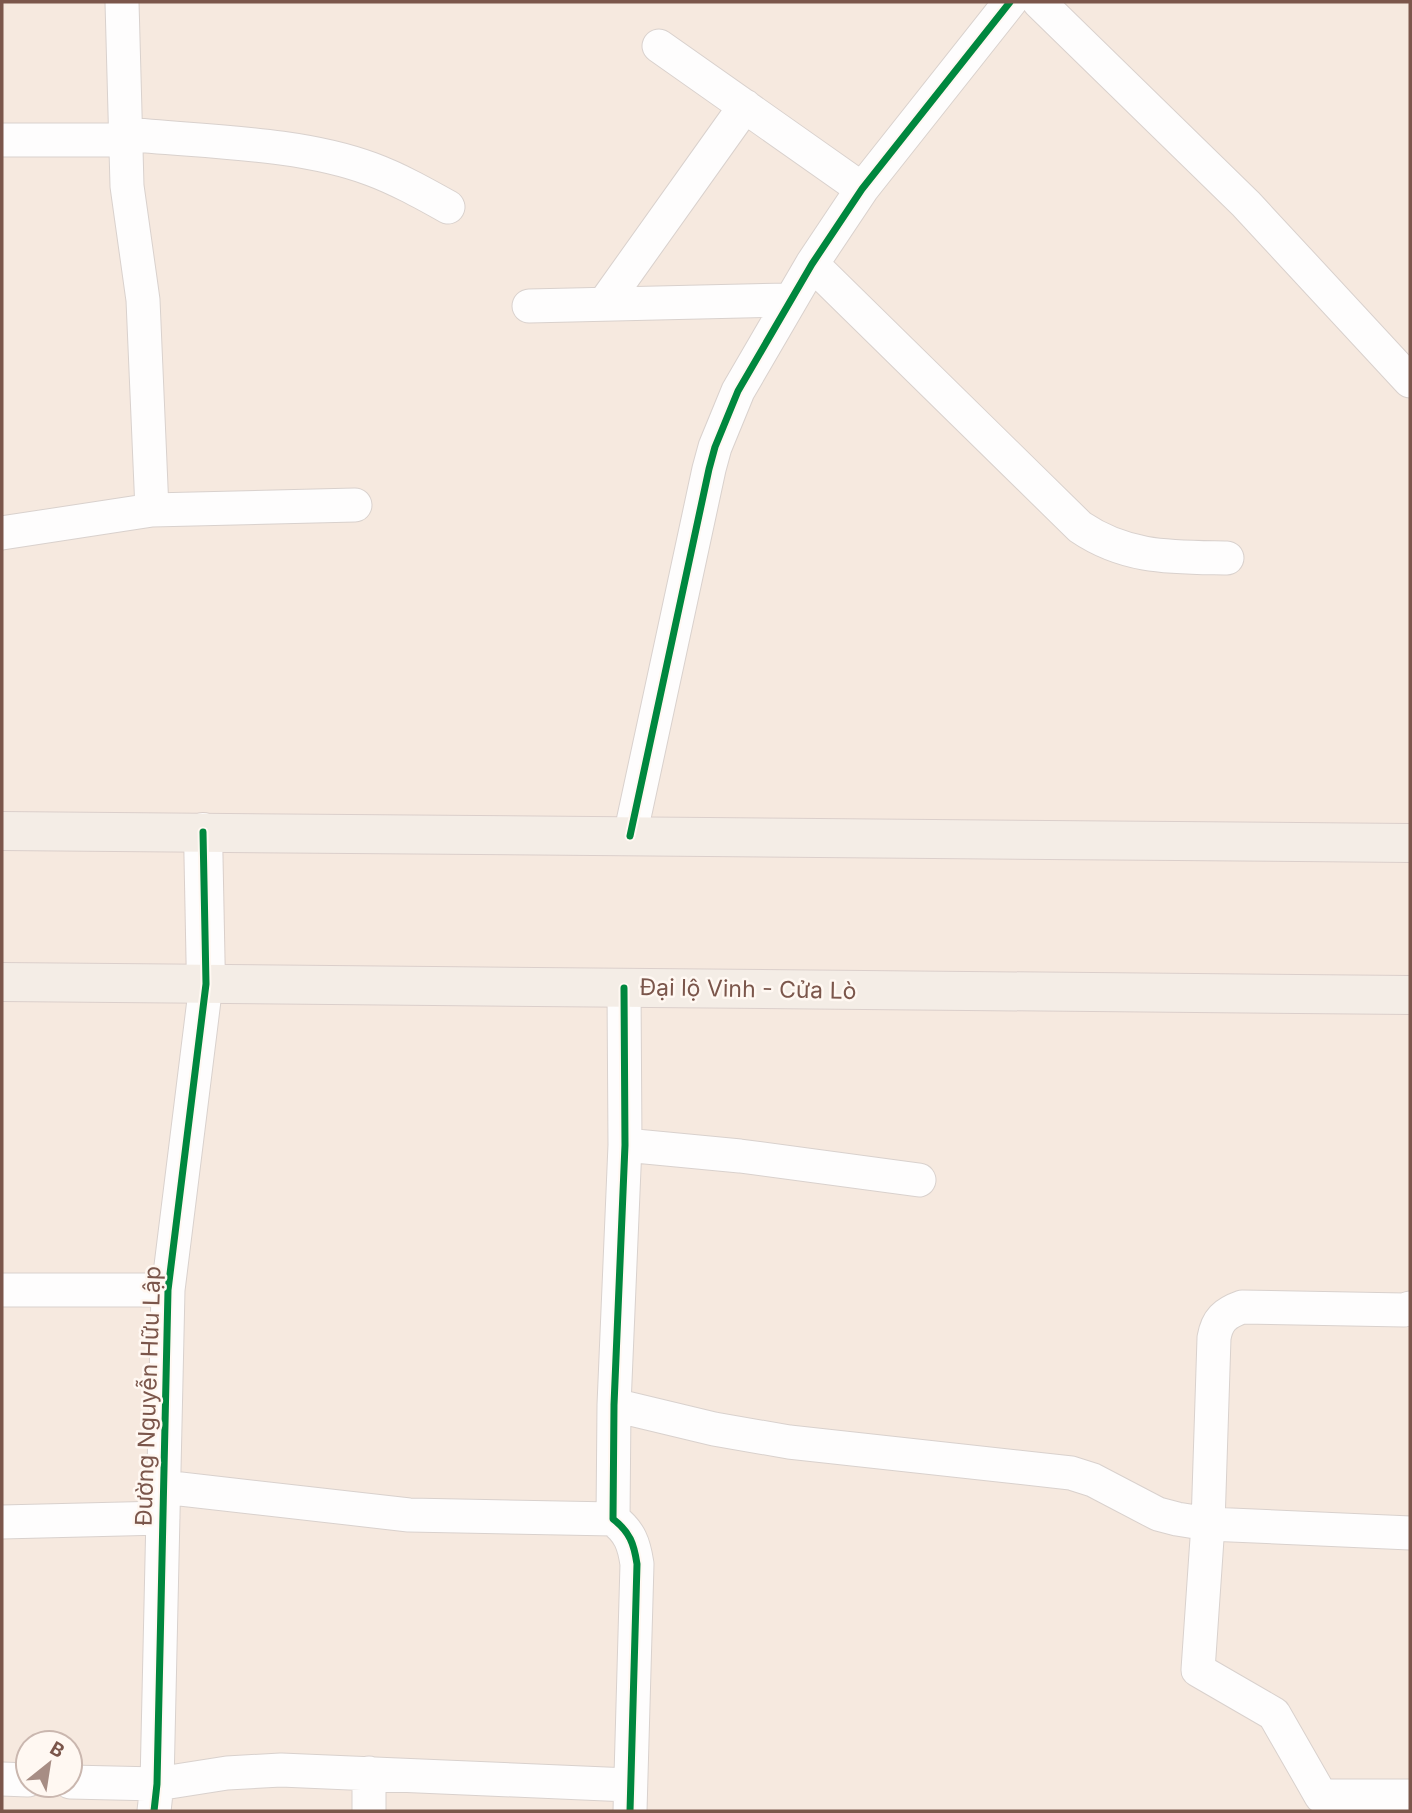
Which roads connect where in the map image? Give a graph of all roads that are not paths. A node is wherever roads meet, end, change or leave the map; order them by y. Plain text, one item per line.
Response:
1 (122, 2) edge
2 (1010, 2) edge
3 (1040, 2) edge
4 (659, 46) dead end
5 (745, 106) junction
6 (126, 137) junction
7 (2, 140) edge
8 (862, 189) junction
9 (448, 207) dead end
10 (812, 264) junction
11 (789, 300) junction
12 (604, 304) junction
13 (528, 306) dead end
14 (1410, 381) edge
15 (355, 505) dead end
16 (152, 510) junction
17 (2, 533) edge
18 (1227, 558) dead end
19 (2, 831) edge
20 (202, 832) junction
21 (630, 836) junction
22 (1410, 843) edge
23 (2, 982) edge
24 (205, 984) junction
25 (624, 988) junction
26 (1410, 995) edge
27 (625, 1145) junction
28 (919, 1180) dead end
29 (2, 1290) edge
30 (168, 1290) junction
31 (1410, 1308) edge
32 (614, 1405) junction
33 (163, 1502) junction
34 (613, 1519) junction
35 (2, 1522) edge
36 (1208, 1524) junction
37 (1410, 1533) edge
38 (369, 1773) junction
39 (84, 1785) edge
40 (1410, 1796) edge
41 (155, 1798) edge
42 (630, 1798) edge
43 (369, 1811) edge

1 - 6 street
2 - 8 street
3 - 14 street
4 - 5 street
5 - 8 street
5 - 12 street
6 - 7 street
6 - 9 street
6 - 16 street
8 - 10 street
10 - 11 street
10 - 18 street
11 - 12 street
11 - 21 street
12 - 13 street
15 - 16 street
16 - 17 street
19 - 20 main road
20 - 21 main road
20 - 24 street
21 - 22 main road
23 - 24 main road, Đại lộ Vinh - Cửa Lò
24 - 25 main road, Đại lộ Vinh - Cửa Lò
24 - 30 street, Đường Nguyễn Hữu Lập
25 - 26 main road, Đại lộ Vinh - Cửa Lò
25 - 27 street
27 - 28 street
27 - 32 street
29 - 30 street
30 - 33 street, Đường Nguyễn Hữu Lập
31 - 36 street
32 - 34 street
32 - 36 street
33 - 34 street
33 - 35 street
33 - 41 street, Đường Nguyễn Hữu Lập
34 - 42 street
36 - 37 street
36 - 40 street
38 - 41 street
38 - 42 street
38 - 43 street
39 - 41 street

